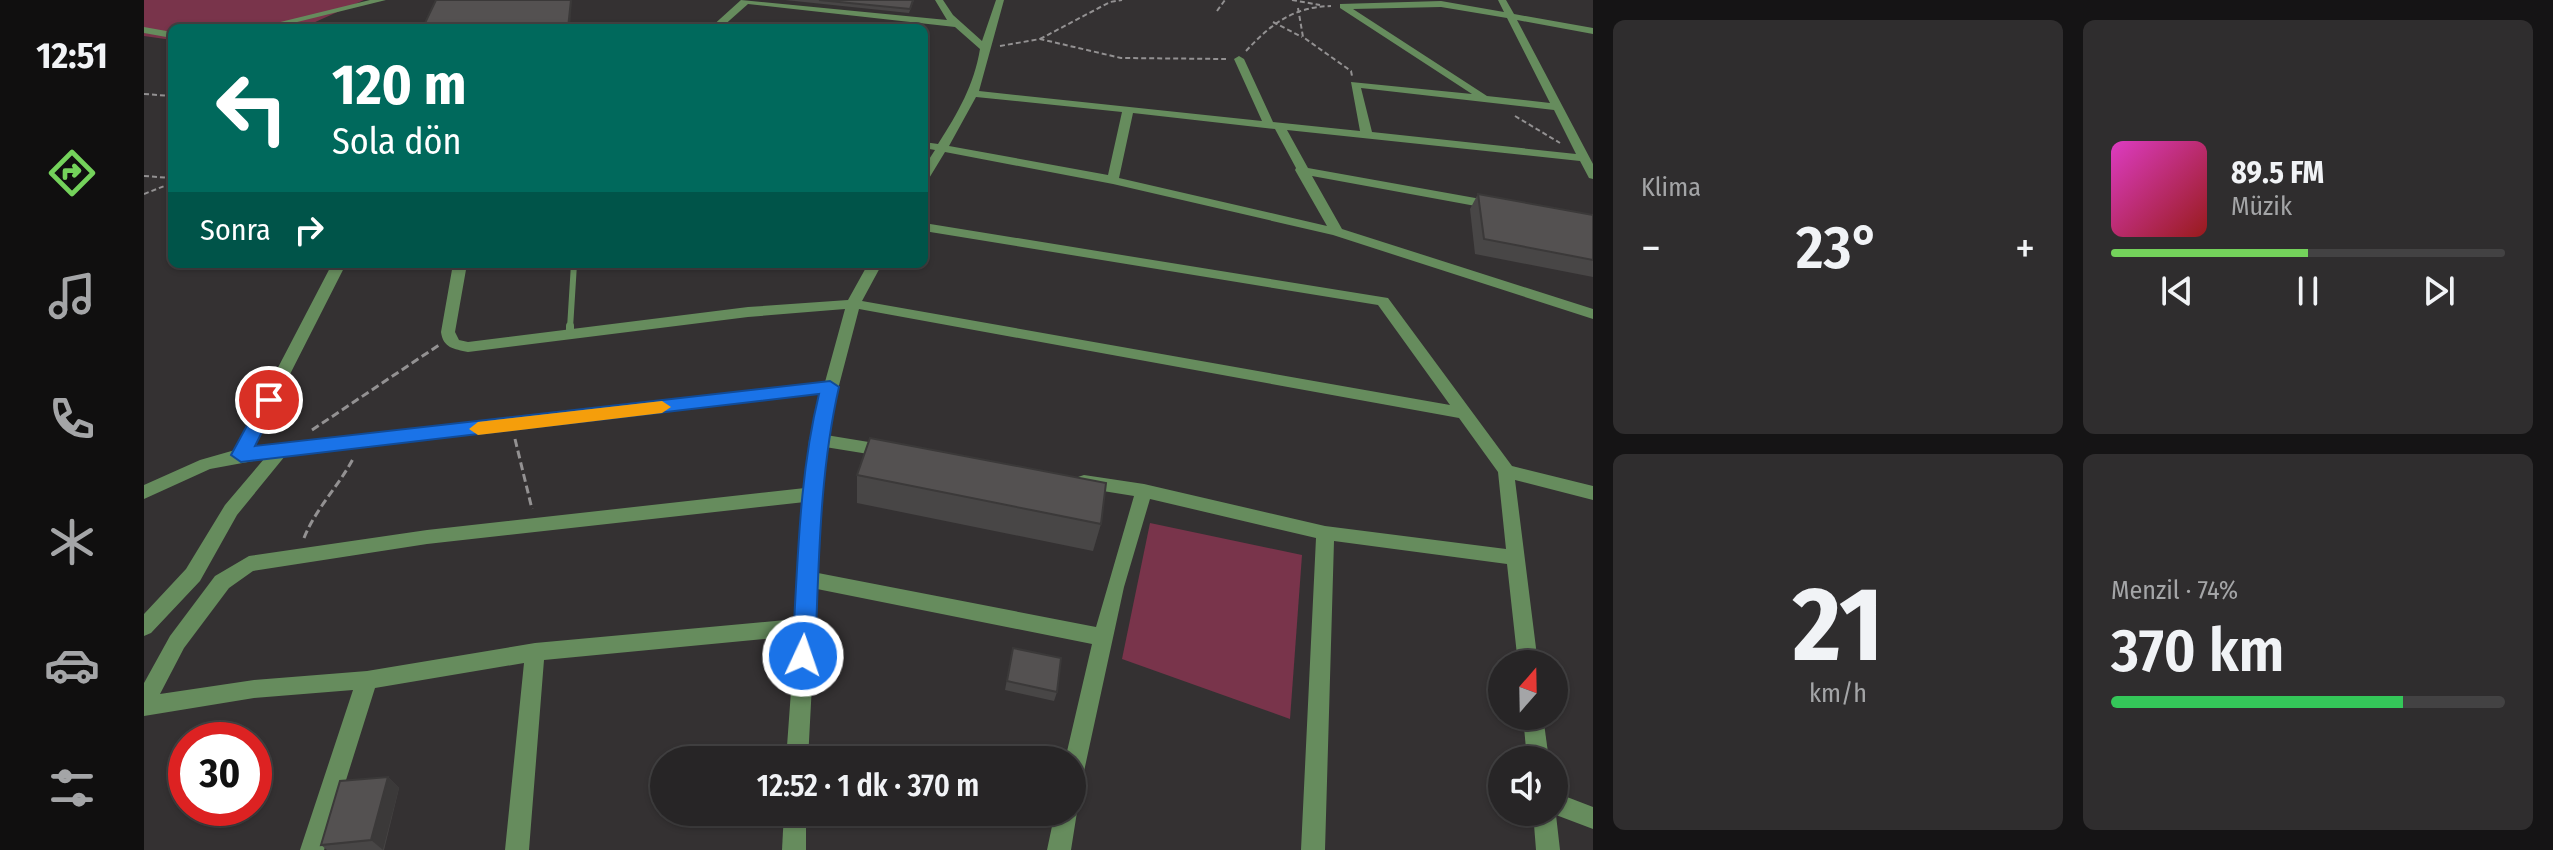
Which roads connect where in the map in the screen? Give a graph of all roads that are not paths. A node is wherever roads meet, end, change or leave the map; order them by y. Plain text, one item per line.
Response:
1 (382, 0) edge
2 (939, 0) edge
3 (1000, 0) edge
4 (746, 1) edge
5 (1504, 1) edge
6 (1340, 3) edge
7 (865, 14) junction
8 (1511, 17) junction
9 (278, 24) edge
10 (720, 24) edge
11 (858, 24) edge
12 (956, 24) junction
13 (144, 30) edge
14 (1593, 31) edge
15 (168, 34) edge
16 (985, 48) junction
17 (1239, 59) road end
18 (971, 93) junction
19 (1487, 99) junction
20 (1557, 107) junction
21 (1128, 109) junction
22 (1274, 125) junction
23 (1367, 135) junction
24 (928, 146) edge
25 (940, 149) junction
26 (1584, 158) junction
27 (928, 170) edge
28 (1301, 170) junction
29 (1593, 175) edge
30 (1113, 180) junction
31 (1501, 206) edge
32 (928, 228) edge
33 (1337, 232) junction
34 (337, 268) edge
35 (459, 268) edge
36 (574, 268) edge
37 (873, 268) edge
38 (853, 304) junction
39 (1593, 314) edge
40 (570, 334) junction
41 (830, 387) junction
42 (1464, 413) junction
43 (817, 440) junction
44 (279, 452) junction
45 (911, 454) edge
46 (241, 455) junction
47 (1506, 471) junction
48 (1066, 479) edge
49 (1144, 491) junction
50 (144, 492) edge
51 (1593, 493) edge
52 (812, 494) junction
53 (1325, 533) junction
54 (1516, 558) junction
55 (808, 579) junction
56 (144, 627) edge
57 (805, 627) junction
58 (1103, 637) junction
59 (1526, 650) edge
60 (535, 652) junction
61 (367, 680) junction
62 (144, 704) edge
63 (798, 746) edge
64 (1079, 746) edge
65 (1568, 808) edge
66 (1593, 818) edge
67 (795, 826) edge
68 (1063, 826) edge
69 (1545, 826) edge
70 (312, 850) edge
71 (517, 850) edge
72 (794, 850) edge
73 (1059, 850) edge
74 (1313, 850) edge
75 (1548, 850) edge

1 - 9 street
2 - 12 street
3 - 16 street
4 - 7 street
4 - 10 street
5 - 8 street
6 - 8 street
6 - 19 street
7 - 11 street
7 - 12 street
8 - 14 street
8 - 20 street
12 - 16 street
13 - 15 street
16 - 18 street
17 - 22 street
18 - 21 street
18 - 25 street
19 - 20 street
19 - 23 street
20 - 26 street
21 - 22 street
21 - 30 street
22 - 23 street
22 - 28 street
23 - 26 street
24 - 25 street
25 - 27 street
25 - 30 street
26 - 29 street
28 - 31 street
28 - 33 street
30 - 33 street
32 - 42 street
33 - 39 street
34 - 46 street
35 - 40 street
36 - 40 lane
37 - 38 street
38 - 40 street
38 - 41 street
38 - 42 street
41 - 43 street
41 - 44 street
42 - 47 street
43 - 45 street
43 - 52 street
44 - 46 street
44 - 56 street
46 - 50 street
47 - 51 street
47 - 54 street
48 - 49 street
49 - 53 street
49 - 58 street
52 - 55 street
52 - 62 street
53 - 54 street
53 - 74 street
54 - 59 street
55 - 57 street
55 - 58 street
57 - 60 street
57 - 63 street
58 - 64 street
60 - 61 street
60 - 71 street
61 - 62 street
61 - 70 street
65 - 66 street
67 - 72 street
68 - 73 street
69 - 75 street

